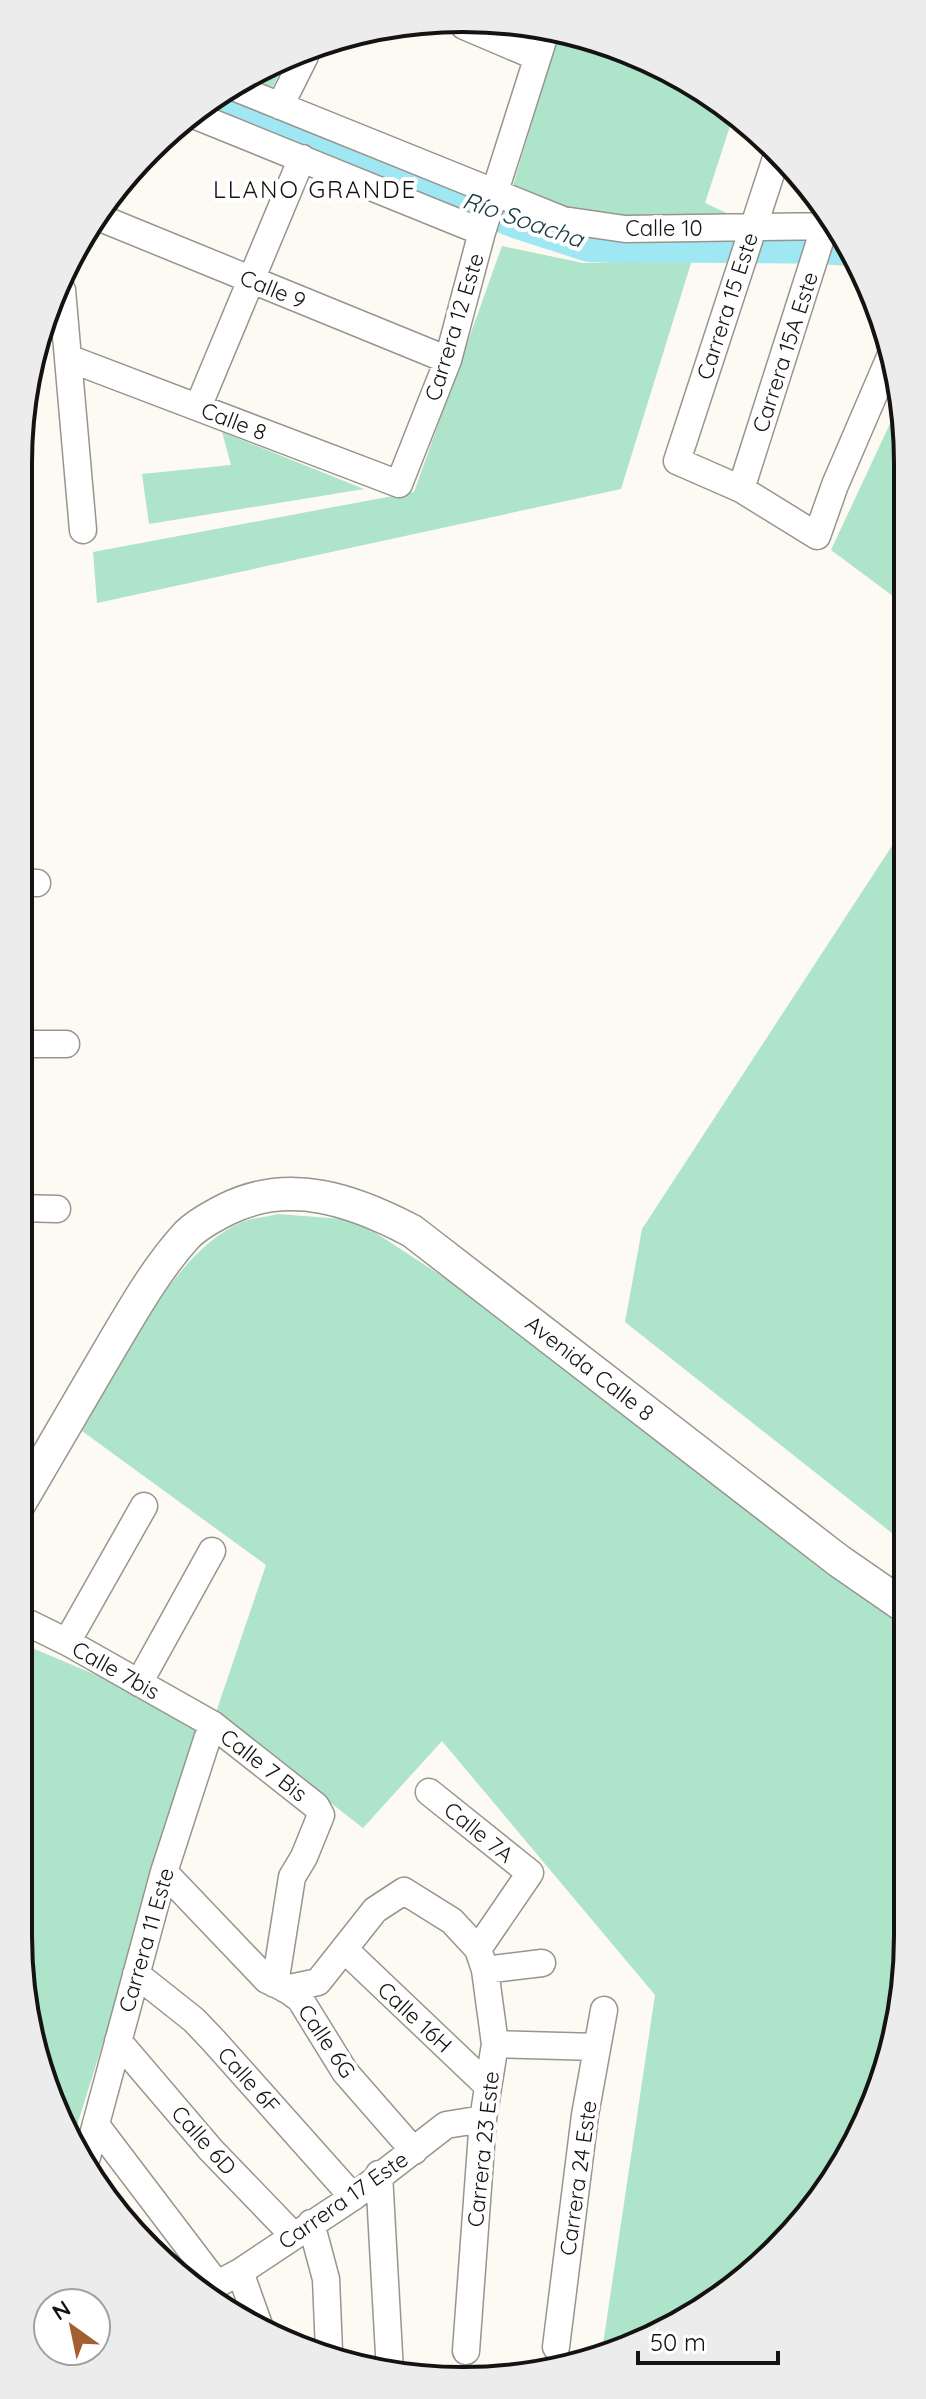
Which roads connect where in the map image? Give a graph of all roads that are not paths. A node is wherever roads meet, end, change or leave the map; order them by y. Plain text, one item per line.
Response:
1 (480, 33) edge
2 (543, 39) edge
3 (537, 57) junction
4 (301, 64) edge
5 (245, 92) edge
6 (280, 106) junction
7 (204, 119) edge
8 (302, 158) junction
9 (774, 165) edge
10 (489, 212) junction
11 (107, 221) edge
12 (825, 233) edge
13 (749, 241) junction
14 (251, 280) junction
15 (63, 303) edge
16 (68, 358) junction
17 (448, 360) junction
18 (884, 371) edge
19 (198, 407) junction
20 (399, 484) joint
21 (741, 489) junction
22 (83, 530) dead end
23 (32, 1044) edge
24 (66, 1044) dead end
25 (32, 1208) edge
26 (57, 1209) dead end
27 (32, 1482) edge
28 (144, 1506) dead end
29 (212, 1551) dead end
30 (894, 1599) edge
31 (32, 1625) edge
32 (67, 1642) junction
33 (139, 1683) junction
34 (212, 1724) junction
35 (429, 1792) dead end
36 (164, 1872) junction
37 (344, 1949) junction
38 (482, 1959) junction
39 (542, 1963) dead end
40 (136, 1974) junction
41 (280, 1986) junction
42 (604, 2010) dead end
43 (118, 2041) junction
44 (495, 2044) junction
45 (597, 2047) junction
46 (487, 2085) junction
47 (483, 2119) junction
48 (96, 2125) junction
49 (89, 2150) edge
50 (414, 2151) junction
51 (379, 2174) junction
52 (353, 2197) junction
53 (302, 2229) junction
54 (240, 2272) junction
55 (206, 2282) edge
56 (212, 2286) edge
57 (255, 2313) edge
58 (329, 2345) edge
59 (556, 2347) dead end
60 (466, 2351) dead end
61 (389, 2360) edge

1 - 3 street
2 - 3 street, Carrera 12 Este
3 - 10 street, Carrera 12 Este
4 - 6 street
5 - 6 street, Calle 10
6 - 10 street, Calle 10
7 - 8 street, Calle 10
8 - 10 street, Calle 10
8 - 14 street
9 - 13 street, Carrera 15 Este
10 - 13 street, Calle 10
10 - 17 street, Carrera 12 Este
11 - 14 street, Calle 9
12 - 13 street, Calle 10
12 - 21 street, Carrera 15A Este
13 - 21 street, Carrera 15 Este
14 - 17 street, Calle 9
14 - 19 street
15 - 16 street
16 - 19 street, Calle 8
16 - 22 street
17 - 20 street, Carrera 12 Este
18 - 21 street
19 - 20 street, Calle 8
23 - 24 street
25 - 26 street
27 - 30 main road, Avenida Calle 8
28 - 32 street
29 - 33 street
31 - 32 street, Calle 7bis
32 - 33 street, Calle 7bis
33 - 34 street, Calle 7bis
34 - 36 street, Carrera 11 Este
34 - 41 street, Calle 7 Bis
35 - 38 street, Calle 7A
36 - 40 street, Carrera 11 Este
36 - 41 street, Calle 6G
37 - 38 street
37 - 41 street
37 - 46 street, Calle 16H
38 - 39 street
38 - 44 street, Carrera 23 Este
40 - 43 street, Carrera 11 Este
40 - 52 street, Calle 6F
41 - 50 street, Calle 6G
42 - 45 street, Carrera 24 Este
43 - 48 street, Carrera 11 Este
43 - 53 street, Calle 6D
44 - 45 street
44 - 46 street, Carrera 23 Este
45 - 59 street, Carrera 24 Este
46 - 47 street, Carrera 23 Este
47 - 50 street, Carrera 17 Este
47 - 60 street, Carrera 23 Este
48 - 49 street, Carrera 11 Este
48 - 55 street
50 - 51 street, Carrera 17 Este
51 - 52 street, Carrera 17 Este
51 - 61 street
52 - 53 street, Carrera 17 Este
53 - 54 street, Carrera 17 Este
53 - 58 street, Calle 6D
54 - 56 street, Carrera 17 Este
54 - 57 street

